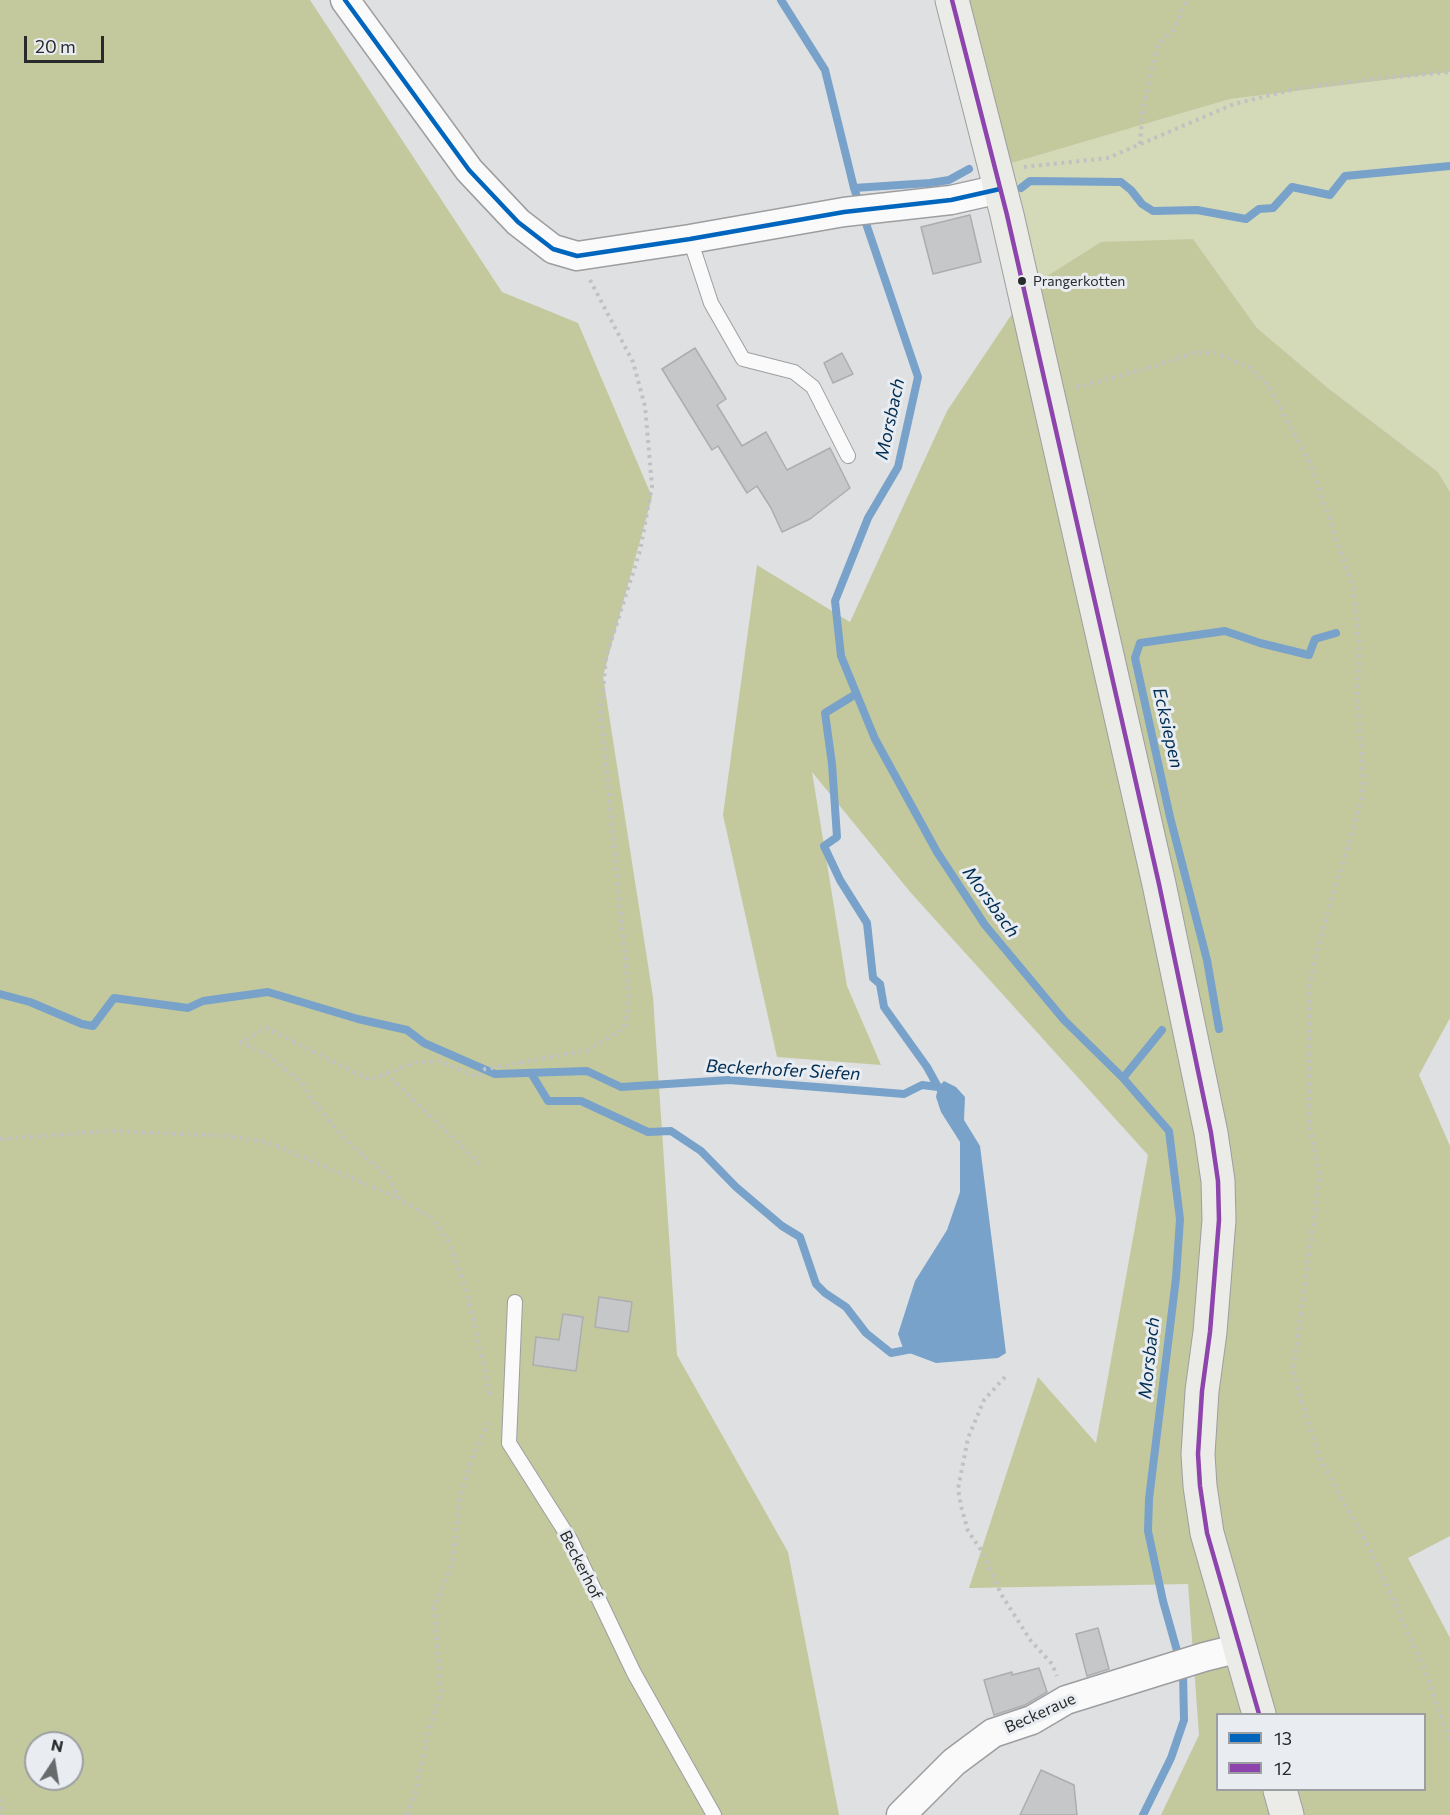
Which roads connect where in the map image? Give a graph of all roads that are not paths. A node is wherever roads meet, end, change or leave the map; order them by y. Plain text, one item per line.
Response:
1 (345, 0) edge
2 (952, 0) edge
3 (998, 181) junction
4 (690, 239) junction
5 (848, 456) dead end
6 (515, 1302) dead end
7 (1240, 1648) junction
8 (1259, 1713) edge
9 (1280, 1791) edge
10 (714, 1815) edge
11 (901, 1815) edge
12 (1287, 1815) edge

1 - 4 street
2 - 3 main road
3 - 4 street
3 - 7 main road
4 - 5 lane
6 - 10 lane, Beckerhof
7 - 8 main road
7 - 11 street, Beckeraue
9 - 12 main road

